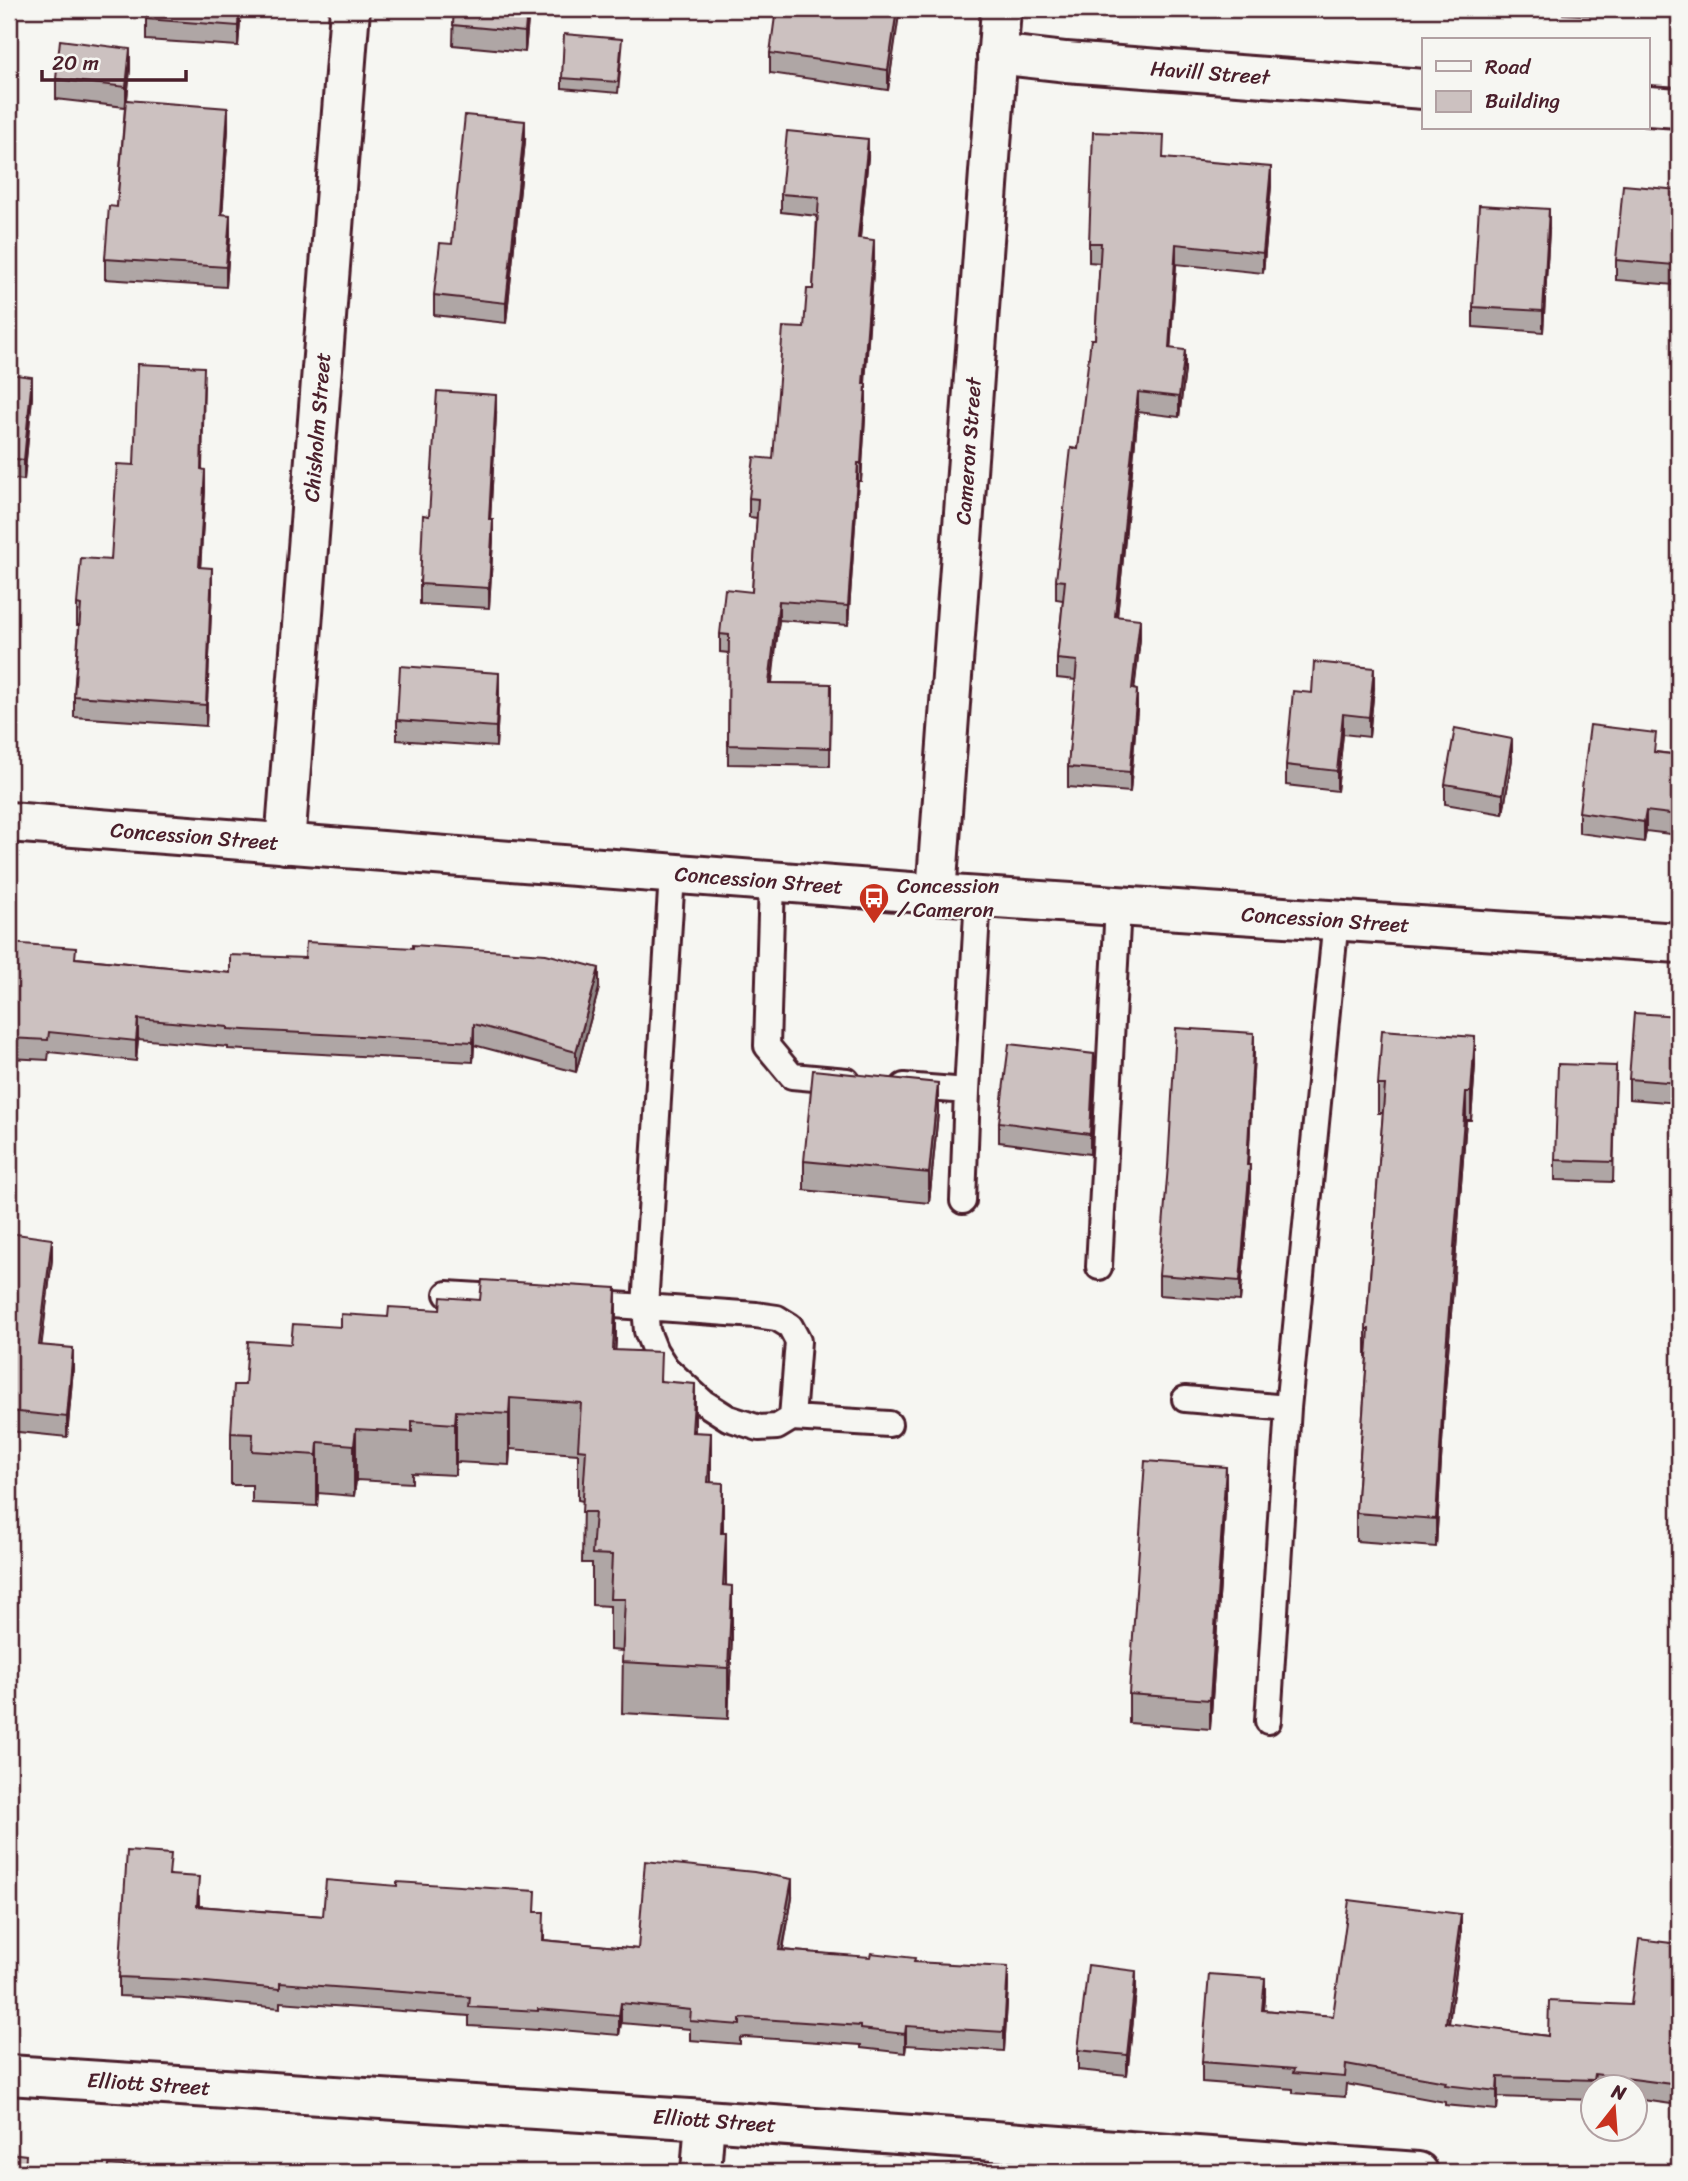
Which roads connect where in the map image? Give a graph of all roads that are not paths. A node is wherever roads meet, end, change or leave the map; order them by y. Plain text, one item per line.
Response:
1 (350, 9) edge
2 (1000, 9) edge
3 (997, 54) junction
4 (1422, 89) edge
5 (1650, 106) edge
6 (1679, 108) edge
7 (9, 822) edge
8 (285, 844) junction
9 (672, 875) junction
10 (772, 882) junction
11 (936, 894) junction
12 (978, 896) junction
13 (1118, 906) junction
14 (1336, 919) junction
15 (1679, 943) edge
16 (967, 1091) junction
17 (963, 1201) dead end
18 (1099, 1267) dead end
19 (447, 1294) edge
20 (530, 1300) edge
21 (558, 1301) edge
22 (645, 1307) junction
23 (1185, 1399) dead end
24 (1288, 1408) junction
25 (792, 1418) junction
26 (888, 1423) dead end
27 (1268, 1721) dead end
28 (9, 2075) edge
29 (705, 2120) junction
30 (701, 2172) edge
31 (1418, 2172) edge

1 - 8 street, Chisholm Street
2 - 3 street, Cameron Street
3 - 4 street, Havill Street
3 - 11 street, Cameron Street
5 - 6 street
7 - 8 street, Concession Street
8 - 9 street, Concession Street
9 - 10 street, Concession Street
9 - 22 lane
10 - 11 street, Concession Street
10 - 16 lane
11 - 12 street, Concession Street
12 - 13 street, Concession Street
12 - 16 lane
13 - 14 street, Concession Street
13 - 18 lane
14 - 15 street, Concession Street
14 - 24 lane
16 - 17 lane
19 - 20 lane
21 - 22 lane
22 - 25 lane
22 - 25 lane
23 - 24 lane
24 - 27 lane
25 - 26 lane
28 - 29 street, Elliott Street
29 - 30 street
29 - 31 street, Elliott Street

